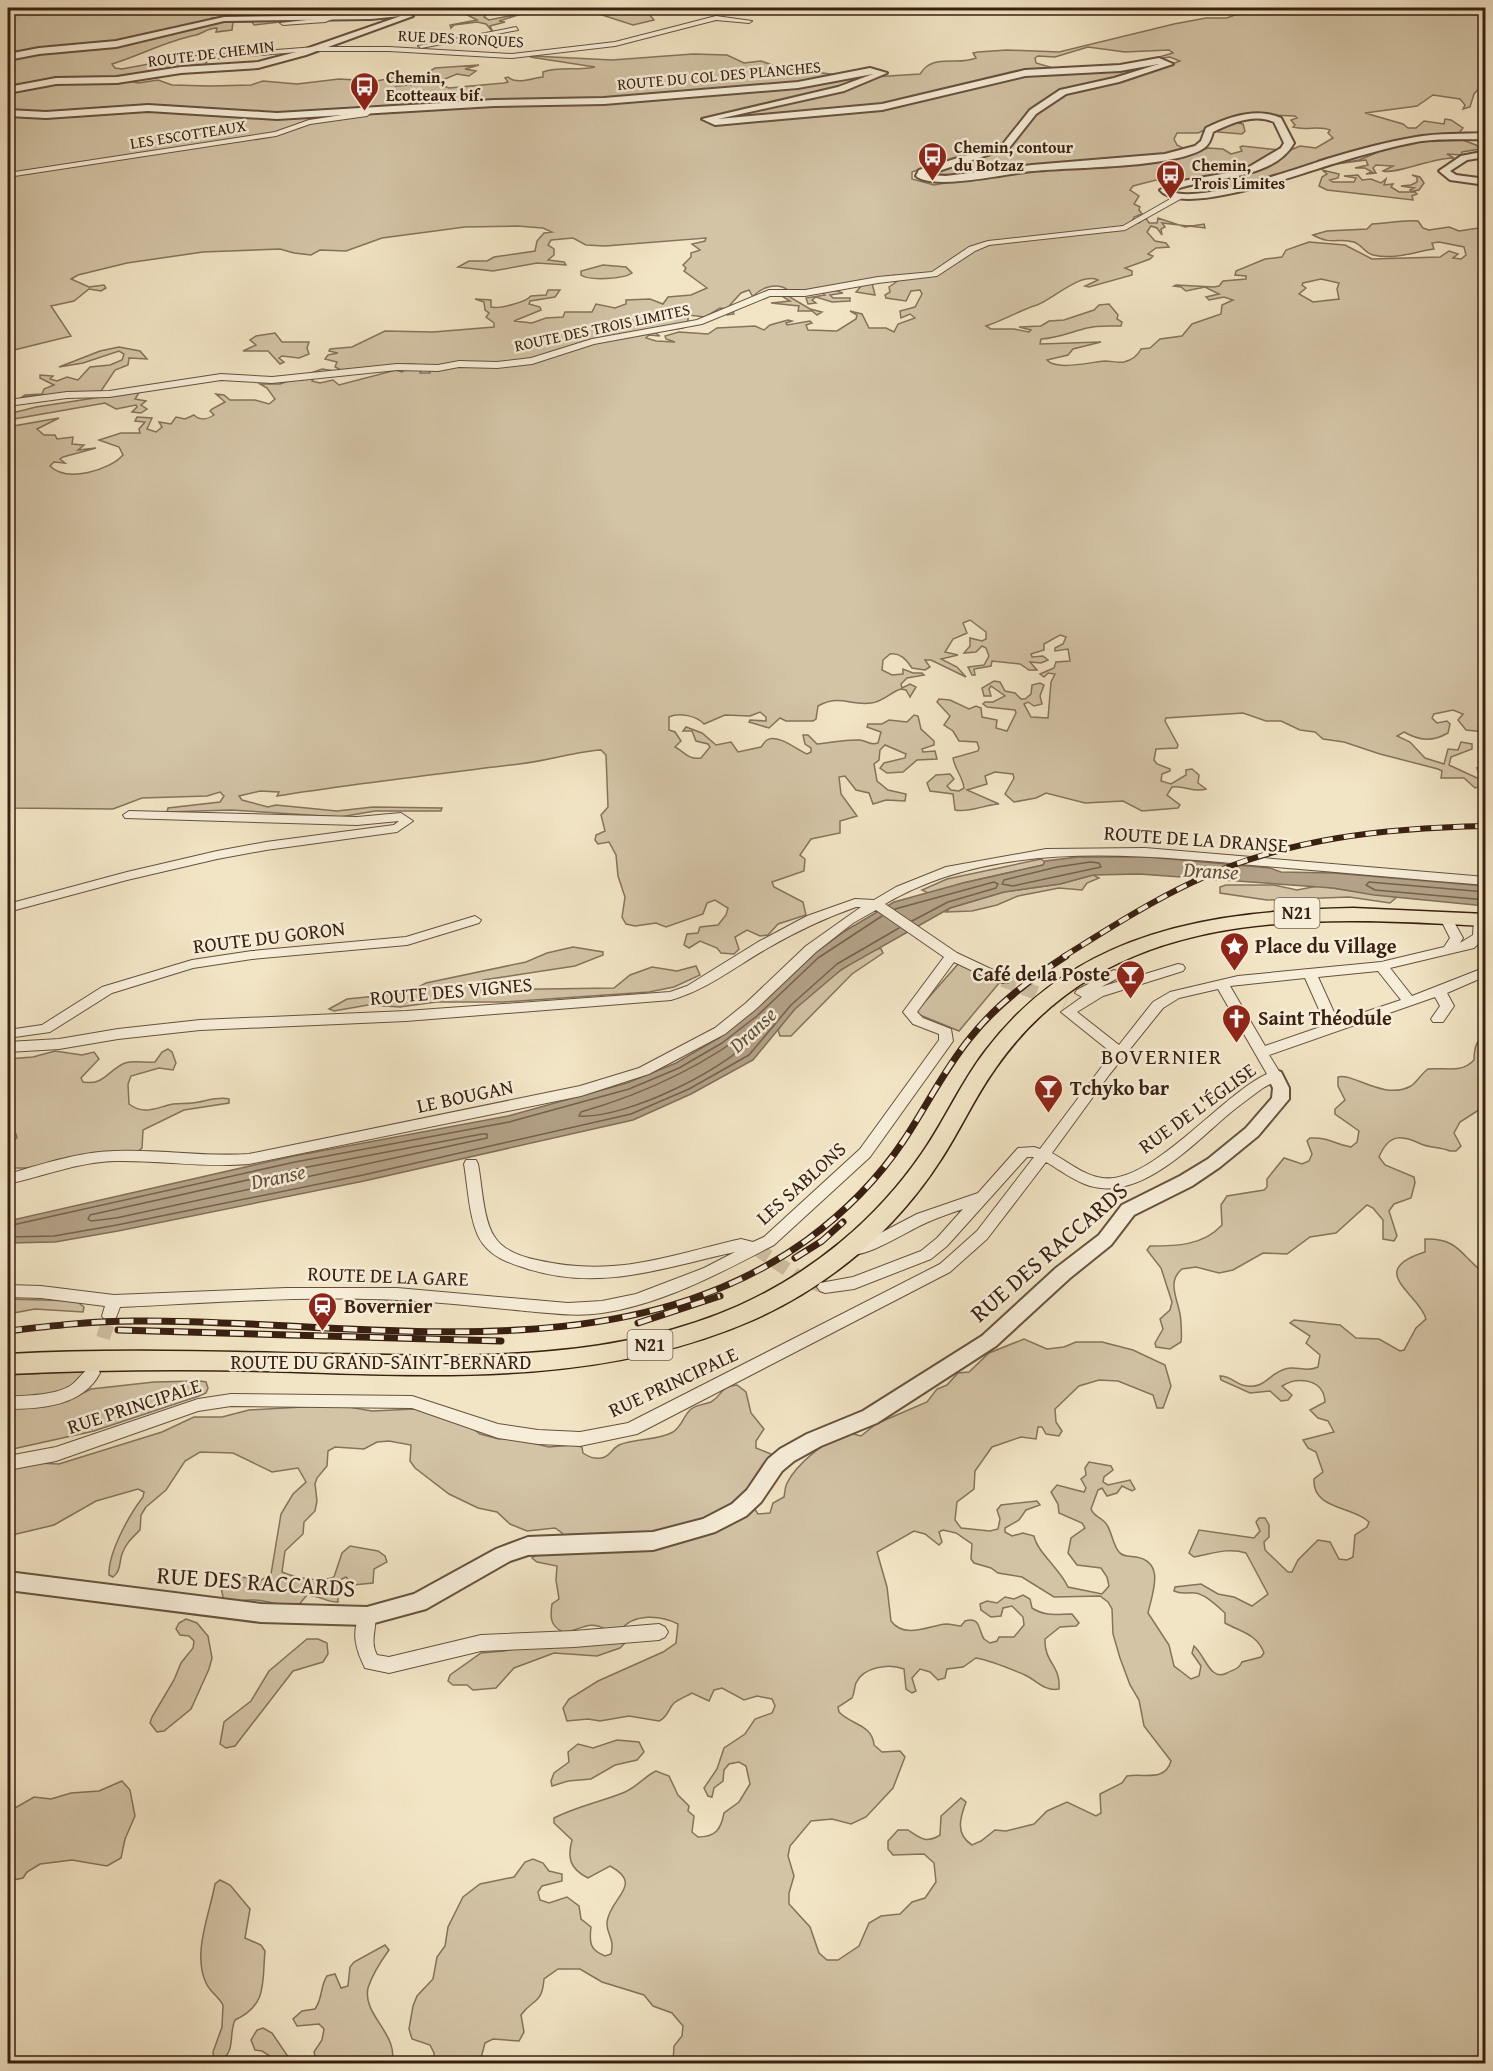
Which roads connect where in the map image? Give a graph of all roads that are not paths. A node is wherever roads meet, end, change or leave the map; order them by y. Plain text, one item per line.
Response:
1 (336, 16) junction
2 (749, 21) dead end
3 (283, 23) dead end
4 (516, 29) dead end
5 (314, 49) junction
6 (389, 49) junction
7 (8, 57) edge
8 (159, 61) dead end
9 (8, 90) edge
10 (370, 110) junction
11 (8, 113) edge
12 (1485, 136) edge
13 (1485, 154) edge
14 (8, 176) edge
15 (1485, 182) edge
16 (1180, 197) junction
17 (8, 403) edge
18 (129, 815) dead end
19 (1485, 881) edge
20 (878, 906) junction
21 (8, 908) edge
22 (1446, 918) junction
23 (475, 920) dead end
24 (1483, 920) edge
25 (1450, 948) junction
26 (952, 956) junction
27 (1380, 966) junction
28 (1178, 968) dead end
29 (1485, 971) edge
30 (1309, 972) junction
31 (1003, 980) tunnel mouth
32 (1129, 982) junction
33 (1221, 984) junction
34 (1437, 992) junction
35 (1409, 1000) junction
36 (1065, 1004) dead end
37 (1438, 1019) dead end
38 (1334, 1028) junction
39 (8, 1034) edge
40 (8, 1047) edge
41 (1119, 1052) junction
42 (1263, 1052) junction
43 (1275, 1076) junction
44 (1043, 1156) junction
45 (471, 1164) dead end
46 (8, 1179) edge
47 (980, 1197) junction
48 (756, 1249) junction
49 (845, 1253) junction
50 (825, 1287) tunnel mouth
51 (8, 1292) edge
52 (8, 1364) edge
53 (92, 1373) dead end
54 (8, 1403) edge
55 (8, 1463) edge
56 (8, 1581) edge
57 (367, 1616) junction
58 (659, 1632) dead end

1 - 3 street, ROUTE DE CHEMIN
1 - 5 street, ROUTE DE CHEMIN
1 - 7 street, ROUTE DE CHEMIN
2 - 6 street, RUE DES RONQUES
4 - 6 street
5 - 6 street, RUE DES RONQUES
5 - 8 street, RUE DES RONQUES
5 - 9 street, ROUTE DE CHEMIN
10 - 11 street, ROUTE DU COL DES PLANCHES
10 - 14 street, LES ESCOTTEAUX
10 - 16 street, ROUTE DU COL DES PLANCHES
12 - 16 street
13 - 15 street
16 - 17 street, ROUTE DES TROIS LIMITES
18 - 21 street
19 - 20 street, ROUTE DE LA DRANSE
20 - 26 street
20 - 40 street, ROUTE DES VIGNES
20 - 46 street, LE BOUGAN
22 - 24 main road, ROUTE DU GRAND-SAINT-BERNARD / N21
22 - 25 street
22 - 49 main road, ROUTE DU GRAND-SAINT-BERNARD / N21
23 - 39 street, ROUTE DU GORON
24 - 25 street, RUE PRINCIPALE
25 - 27 street, RUE PRINCIPALE
26 - 31 street
26 - 48 street, LES SABLONS
27 - 30 street, RUE PRINCIPALE
27 - 35 street
28 - 32 street
29 - 34 street
30 - 33 street, RUE PRINCIPALE
30 - 38 street
32 - 36 street
32 - 41 street
33 - 41 street, RUE PRINCIPALE
33 - 42 street, RUE DE L'ÉGLISE
34 - 35 street
34 - 37 street
35 - 38 street
38 - 42 street
41 - 44 street, RUE PRINCIPALE
42 - 43 street, RUE DE L'ÉGLISE
43 - 44 street, RUE DE L'ÉGLISE
43 - 57 street, RUE DES RACCARDS
44 - 47 street
44 - 55 street, RUE PRINCIPALE
45 - 48 street, LES SABLONS
47 - 49 street
47 - 50 street
48 - 51 street, ROUTE DE LA GARE
49 - 52 main road, ROUTE DU GRAND-SAINT-BERNARD / N21
53 - 54 street
56 - 57 street, RUE DES RACCARDS
57 - 58 street

